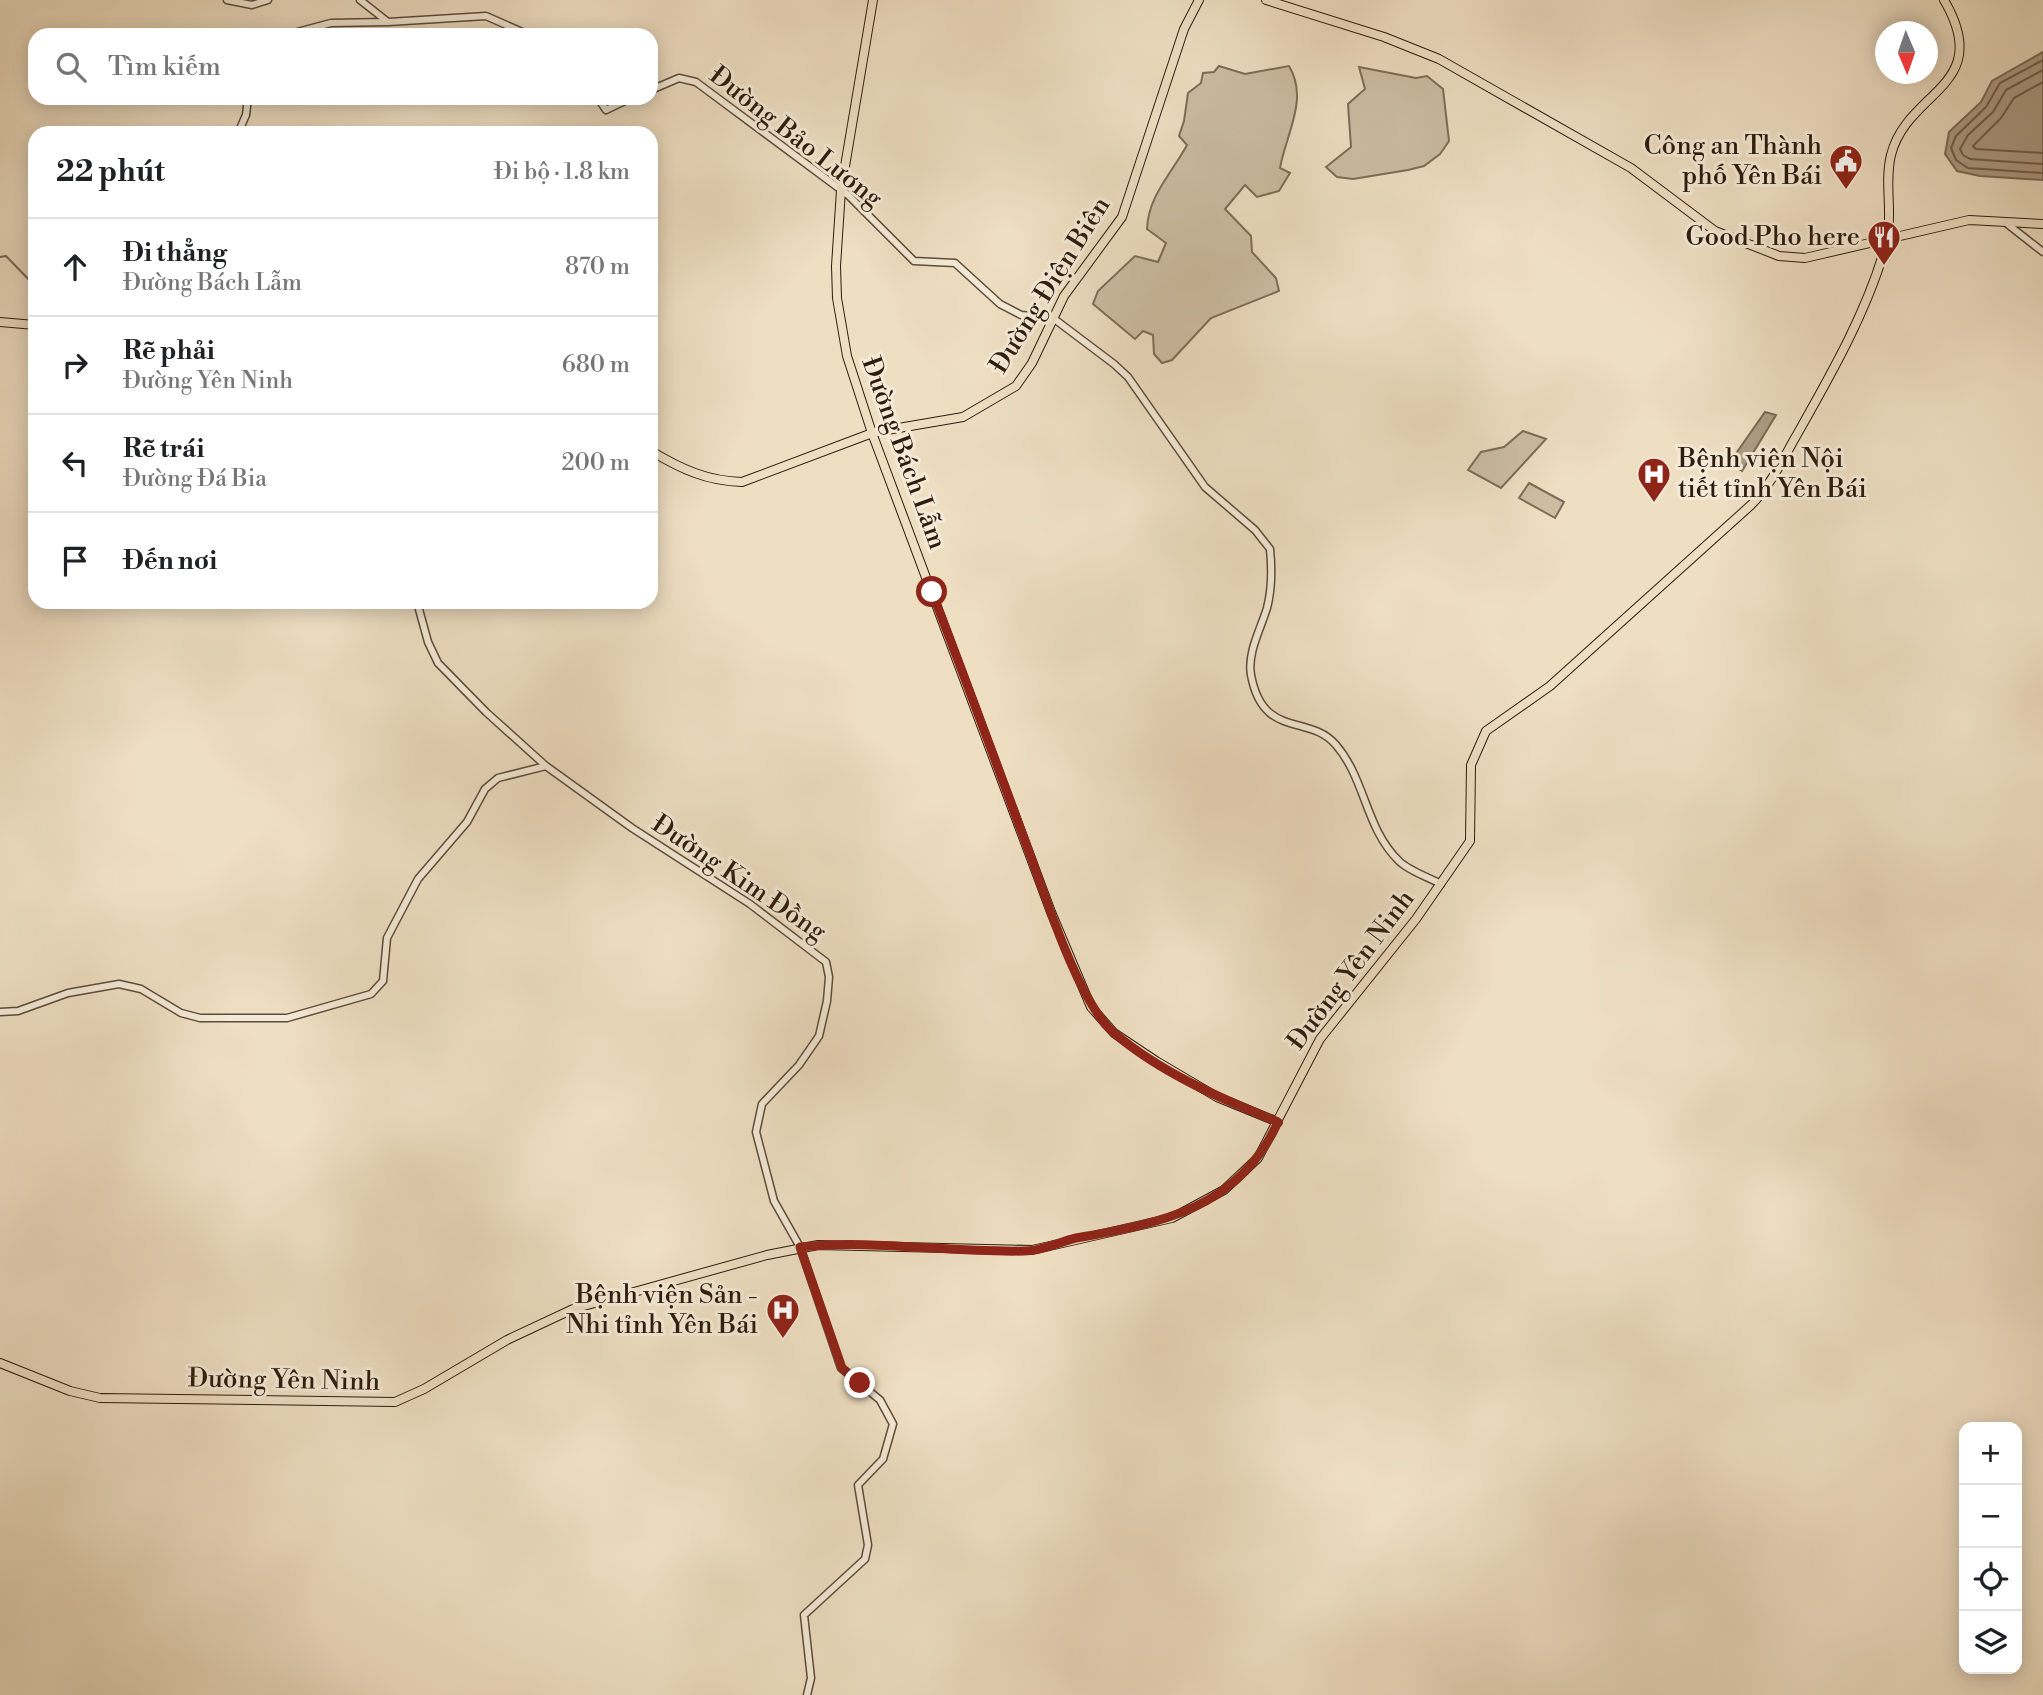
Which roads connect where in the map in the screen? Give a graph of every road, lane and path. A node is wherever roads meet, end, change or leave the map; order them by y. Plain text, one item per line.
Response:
1 (227, 0) edge
2 (268, 0) edge
3 (360, 0) edge
4 (873, 0) edge
5 (1199, 0) edge
6 (1266, 0) edge
7 (1944, 0) edge
8 (388, 22) junction
9 (312, 28) edge
10 (513, 28) edge
11 (658, 87) edge
12 (247, 105) edge
13 (603, 105) edge
14 (616, 105) edge
15 (241, 126) edge
16 (841, 190) junction
17 (2003, 221) junction
18 (2043, 225) edge
19 (1888, 237) junction
20 (2043, 252) edge
21 (1053, 318) junction
22 (0, 322) edge
23 (28, 325) edge
24 (872, 433) junction
25 (658, 455) edge
26 (419, 609) edge
27 (546, 766) junction
28 (1441, 884) junction
29 (0, 1012) edge
30 (1278, 1122) junction
31 (800, 1247) junction
32 (0, 1363) edge
33 (807, 1695) edge

1 - 2 street
3 - 8 street
4 - 16 main road, Đường Bách Lẫm
5 - 21 main road, Đường Điện Biên
6 - 19 main road
7 - 19 main road, Đường Yên Ninh
8 - 9 street
8 - 10 street
11 - 16 street, Đường Bảo Lương
12 - 15 street
13 - 14 street
16 - 21 street, Đường Bảo Lương
16 - 24 main road, Đường Bách Lẫm
17 - 18 main road
17 - 19 main road
17 - 20 street
19 - 28 main road, Đường Yên Ninh
21 - 24 main road, Đường Điện Biên
21 - 28 street
22 - 23 main road
24 - 25 main road, Đường Điện Biên
24 - 30 main road, Đường Bách Lẫm
26 - 27 street, Đường Kim Đồng
27 - 29 street
27 - 31 street, Đường Kim Đồng
28 - 30 main road, Đường Yên Ninh
30 - 31 main road, Đường Yên Ninh
31 - 32 main road, Đường Yên Ninh
31 - 33 street

